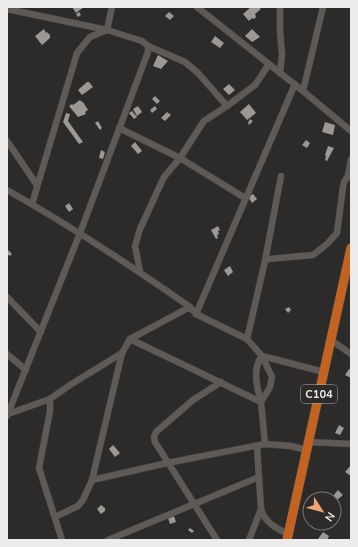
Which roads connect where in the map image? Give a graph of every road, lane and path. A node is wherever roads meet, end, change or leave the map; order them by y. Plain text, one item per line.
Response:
1 (112, 7) edge
2 (197, 7) edge
3 (280, 7) edge
4 (323, 7) edge
5 (7, 9) edge
6 (107, 30) junction
7 (148, 46) junction
8 (269, 64) junction
9 (280, 73) junction
10 (295, 84) junction
11 (303, 91) junction
12 (228, 106) junction
13 (119, 128) junction
14 (351, 131) edge
15 (7, 141) edge
16 (180, 158) junction
17 (351, 159) edge
18 (281, 176) dead end
19 (350, 177) edge
20 (37, 185) junction
21 (7, 190) edge
22 (245, 198) junction
23 (32, 204) junction
24 (80, 233) junction
25 (351, 248) edge
26 (265, 261) junction
27 (140, 272) junction
28 (7, 297) edge
29 (190, 307) junction
30 (196, 314) junction
31 (41, 332) junction
32 (130, 339) junction
33 (247, 339) junction
34 (331, 340) junction
35 (122, 353) junction
36 (7, 354) edge
37 (351, 354) edge
38 (262, 356) junction
39 (26, 370) junction
40 (324, 372) junction
41 (220, 382) junction
42 (50, 399) junction
43 (260, 402) junction
44 (8, 415) edge
45 (265, 444) junction
46 (351, 444) edge
47 (257, 446) junction
48 (308, 446) junction
49 (167, 463) junction
50 (259, 477) junction
51 (92, 480) junction
52 (193, 504) junction
53 (261, 509) junction
54 (55, 517) junction
55 (288, 537) edge
56 (62, 540) edge
57 (108, 540) edge
58 (217, 540) edge
59 (249, 540) edge

1 - 6 street
2 - 8 street
3 - 9 street
4 - 11 street
5 - 6 street
6 - 7 street
6 - 20 street
7 - 12 street
7 - 13 street
8 - 9 street
8 - 12 street
9 - 10 street
10 - 11 street
10 - 22 street
11 - 14 street
12 - 16 street
13 - 16 street
13 - 24 street
15 - 20 street
16 - 22 street
16 - 27 street
17 - 19 street
18 - 26 street
19 - 26 street
20 - 23 street
21 - 23 street
22 - 30 street
23 - 24 street
24 - 27 street
24 - 31 street
25 - 34 highway, C104
26 - 33 street
27 - 29 street
28 - 31 street
29 - 30 street
29 - 32 street
30 - 33 street
31 - 39 street
32 - 35 street
32 - 41 street
33 - 38 street
34 - 37 street
34 - 40 highway, C104
35 - 42 street
35 - 51 street
36 - 39 street
38 - 40 street
38 - 43 street
38 - 43 street
39 - 44 street
40 - 48 highway, C104
41 - 43 street
41 - 49 street
42 - 44 street
42 - 54 street
43 - 45 street
45 - 47 street
45 - 48 street
46 - 48 street
47 - 49 street
47 - 50 street
48 - 55 highway, C104
49 - 51 street
49 - 52 street
50 - 52 street
50 - 53 street
51 - 54 street
52 - 57 street
52 - 58 street
53 - 55 street
53 - 59 street
54 - 56 street

